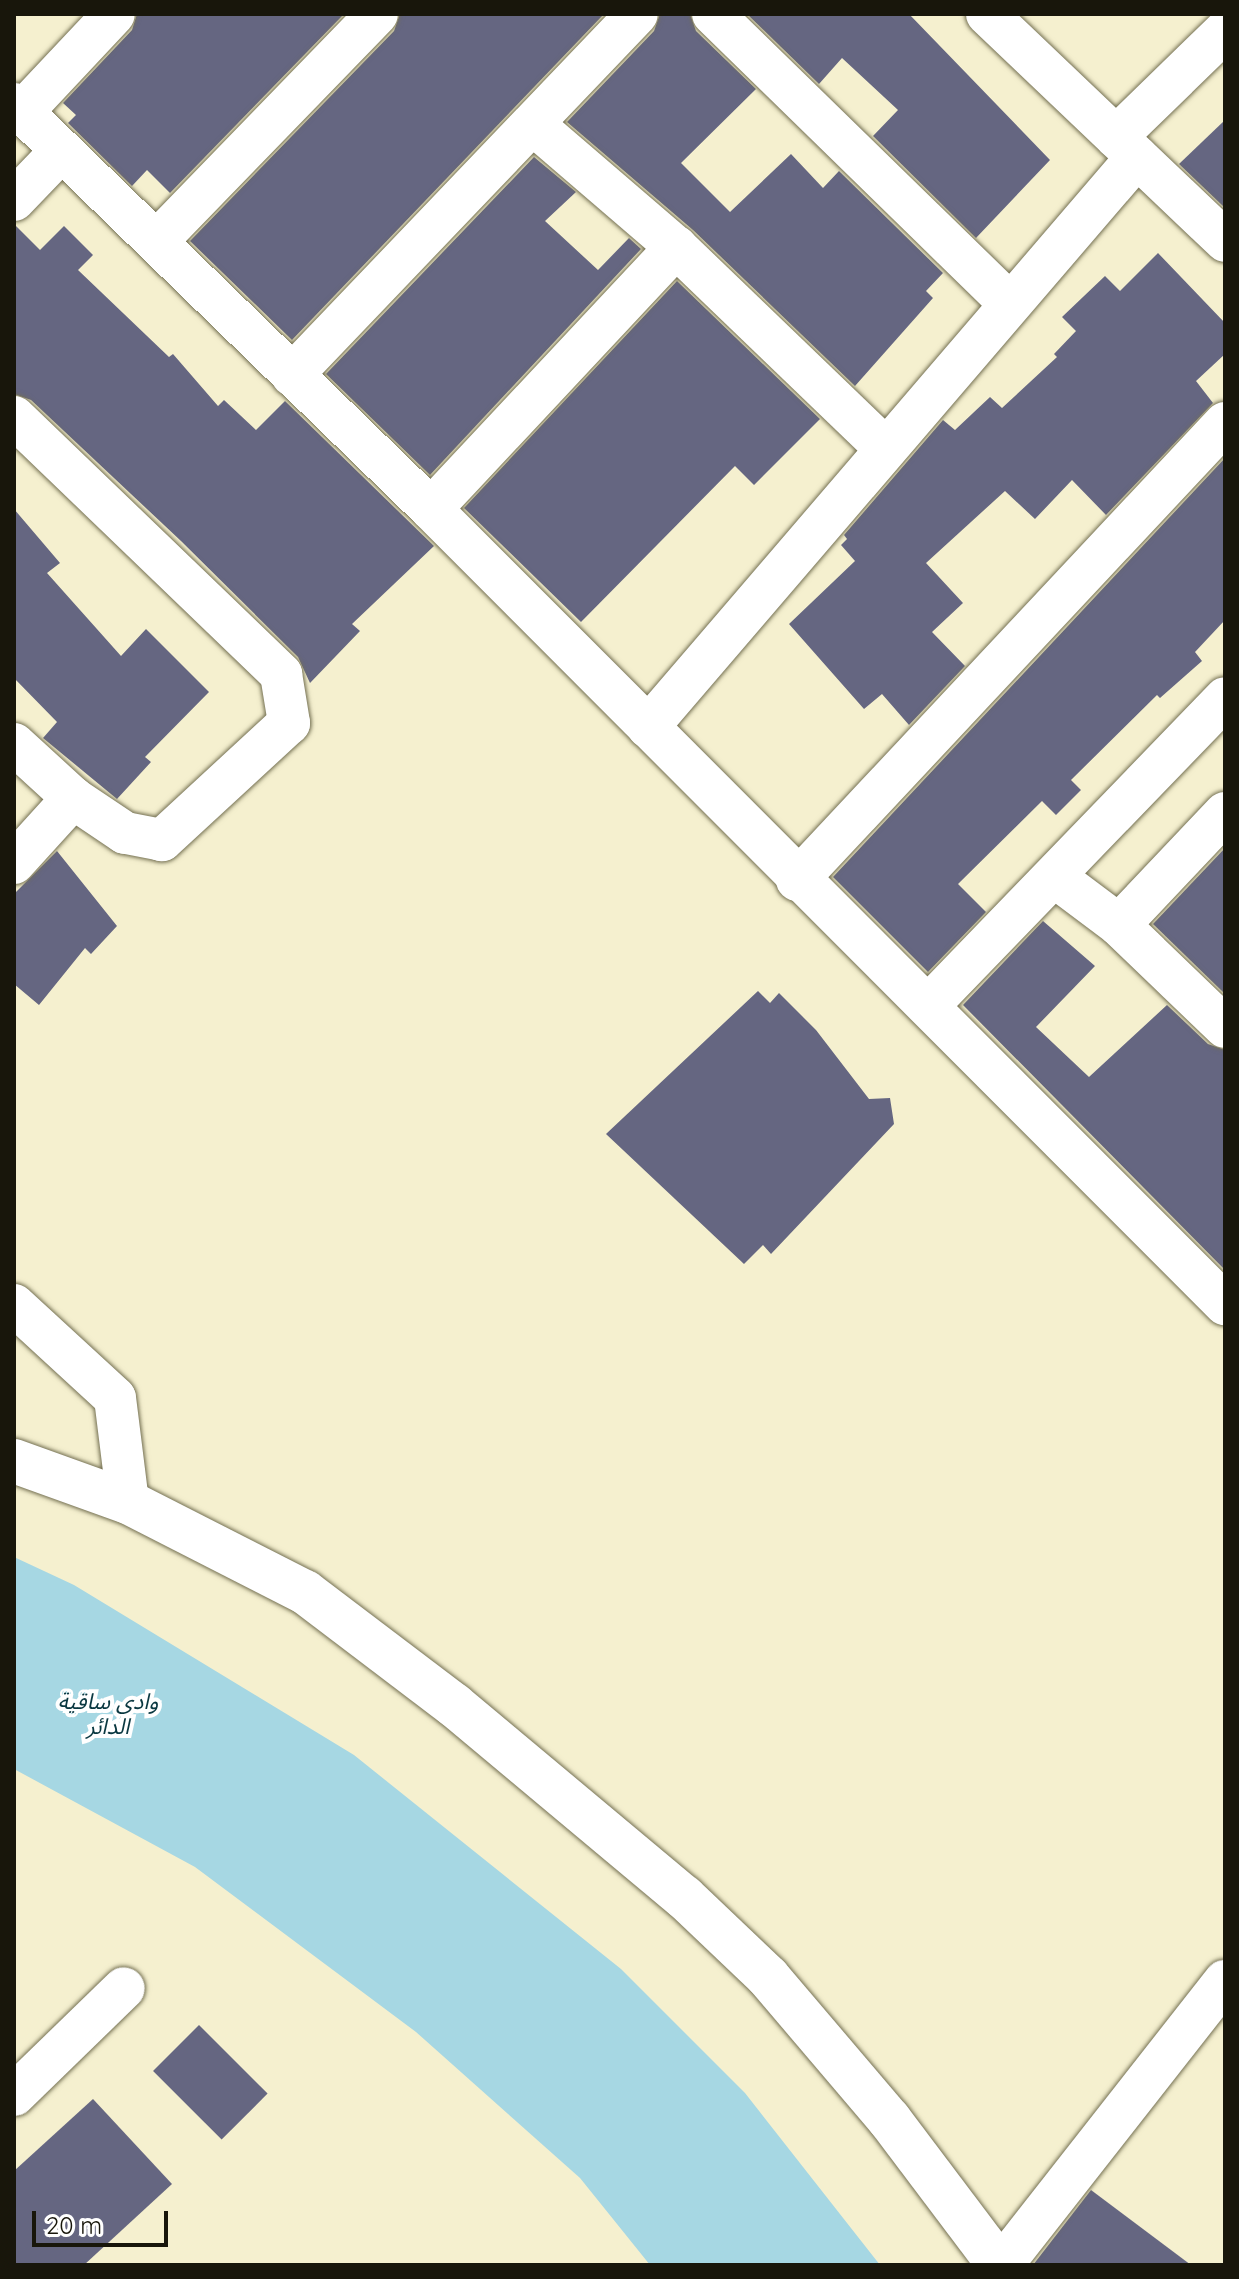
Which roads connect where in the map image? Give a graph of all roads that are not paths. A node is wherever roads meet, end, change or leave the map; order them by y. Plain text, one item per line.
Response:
1 (114, 14) edge
2 (377, 14) edge
3 (637, 14) edge
4 (713, 14) edge
5 (987, 14) edge
6 (1225, 31) edge
7 (18, 108) edge
8 (534, 125) junction
9 (1127, 147) junction
10 (61, 151) junction
11 (14, 200) edge
12 (157, 241) junction
13 (1225, 241) edge
14 (676, 247) junction
15 (1009, 303) junction
16 (292, 375) junction
17 (14, 417) edge
18 (1225, 423) edge
19 (884, 447) junction
20 (431, 509) junction
21 (1225, 698) edge
22 (648, 727) junction
23 (14, 744) edge
24 (73, 798) junction
25 (1225, 813) edge
26 (14, 863) edge
27 (1055, 877) junction
28 (797, 880) junction
29 (1119, 925) junction
30 (928, 1006) junction
31 (1225, 1027) edge
32 (1225, 1304) edge
33 (14, 1305) edge
34 (14, 1461) edge
35 (128, 1502) junction
36 (1225, 1981) edge
37 (124, 1988) dead end
38 (14, 2095) edge
39 (1001, 2265) edge

1 - 7 street
2 - 12 street
3 - 8 street
4 - 15 street
5 - 9 street
6 - 9 street
7 - 10 street
8 - 14 street
8 - 16 street
9 - 13 street
9 - 15 street
10 - 11 street
10 - 12 street
12 - 16 street
14 - 19 street
14 - 20 street
15 - 19 street
16 - 20 street
17 - 24 street
18 - 28 street
19 - 22 street
20 - 22 street
21 - 27 street
22 - 28 street
23 - 24 street
24 - 26 street
25 - 29 street
27 - 29 street
27 - 30 street
28 - 30 street
29 - 31 street
30 - 32 street
33 - 35 street
34 - 35 street
35 - 39 street
36 - 39 street
37 - 38 street

